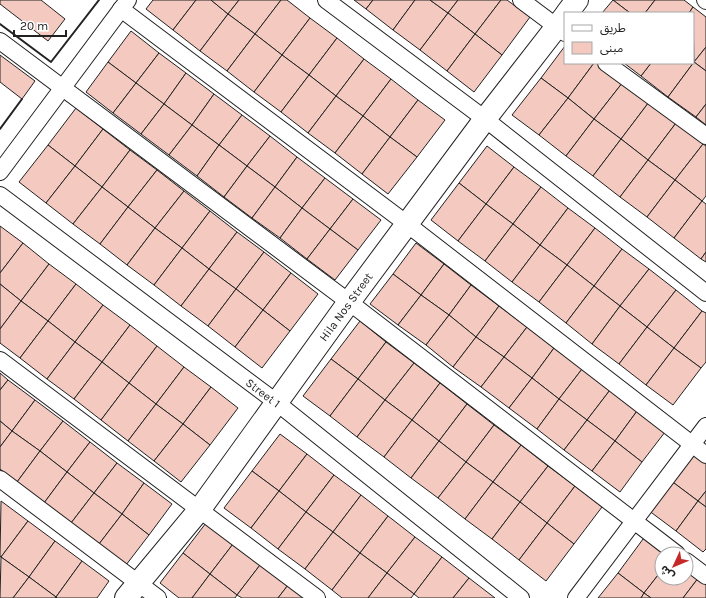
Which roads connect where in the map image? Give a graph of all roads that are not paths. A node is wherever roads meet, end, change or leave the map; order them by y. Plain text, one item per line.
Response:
1 (326, 0) edge
2 (521, 0) edge
3 (577, 0) edge
4 (125, 4) edge
5 (569, 12) edge
6 (563, 22) edge
7 (0, 41) edge
8 (607, 64) edge
9 (64, 88) junction
10 (485, 119) junction
11 (706, 136) edge
12 (0, 172) edge
13 (0, 195) edge
14 (407, 224) junction
15 (706, 293) edge
16 (349, 302) junction
17 (0, 360) edge
18 (276, 402) junction
19 (706, 426) edge
20 (693, 445) junction
21 (706, 455) edge
22 (0, 479) edge
23 (200, 508) junction
24 (634, 522) junction
25 (666, 546) edge
26 (694, 567) edge
27 (706, 576) edge
28 (133, 591) edge
29 (158, 598) edge
30 (317, 598) edge
31 (522, 598) edge
32 (576, 598) edge

1 - 10 street
2 - 6 street
3 - 5 street, Hila Nos Street
4 - 9 street
4 - 14 street
6 - 10 street, Hila Nos Street
7 - 9 street
8 - 11 street
9 - 12 street
9 - 16 street
10 - 14 street, Hila Nos Street
10 - 15 street
13 - 18 street, Street 1
14 - 16 street, Hila Nos Street
14 - 20 street
16 - 18 street, Hila Nos Street
16 - 24 street
17 - 23 street
18 - 23 street, Hila Nos Street
18 - 31 street, Street 1
19 - 20 street
20 - 21 street
20 - 24 street
22 - 28 street
23 - 28 street, Hila Nos Street
23 - 30 street
24 - 25 street
24 - 32 street
26 - 27 street
28 - 29 street

